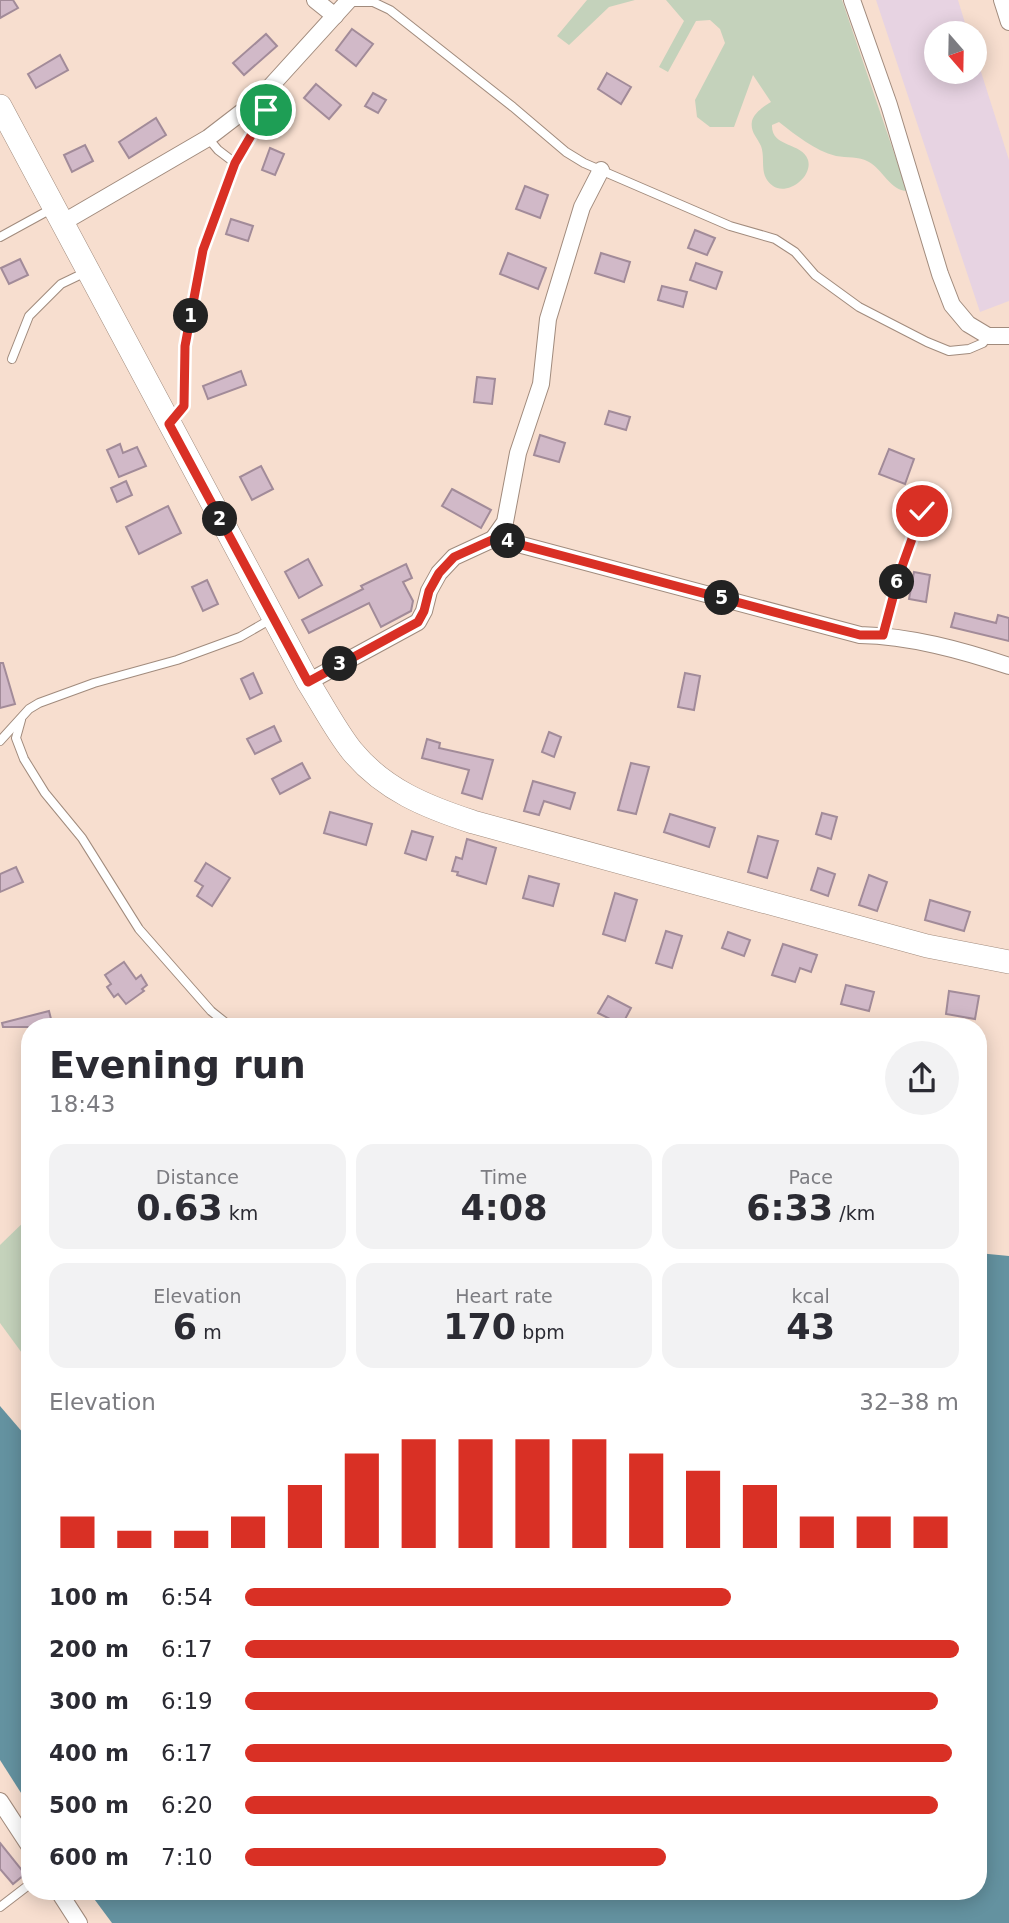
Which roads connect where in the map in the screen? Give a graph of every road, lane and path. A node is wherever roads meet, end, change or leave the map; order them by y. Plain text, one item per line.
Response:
1 (315, 0) edge
2 (852, 0) edge
3 (1002, 0) edge
4 (348, 1) edge
5 (335, 16) junction
6 (1009, 22) edge
7 (260, 98) junction
8 (0, 106) edge
9 (208, 138) junction
10 (235, 163) junction
11 (601, 170) junction
12 (58, 215) junction
13 (0, 237) edge
14 (88, 270) junction
15 (988, 336) junction
16 (1009, 336) edge
17 (12, 359) dead end
18 (169, 424) junction
19 (922, 511) dead end
20 (494, 539) junction
21 (273, 618) junction
22 (883, 635) junction
23 (1009, 666) edge
24 (308, 682) junction
25 (21, 720) junction
26 (0, 741) edge
27 (1009, 962) edge
28 (220, 1018) edge
29 (0, 1801) edge
30 (21, 1833) edge
31 (21, 1891) edge
32 (63, 1900) edge
33 (0, 1907) edge
34 (79, 1923) edge

1 - 5 street
2 - 15 street
3 - 6 street
4 - 5 street
4 - 11 lane
5 - 7 street
7 - 9 street
7 - 10 lane
8 - 12 street
9 - 10 lane
9 - 12 street
10 - 18 lane
11 - 15 lane
11 - 20 street
12 - 13 lane
12 - 14 street
14 - 17 lane
14 - 18 street
15 - 16 street
18 - 21 street
19 - 22 lane
20 - 22 street
20 - 24 street
21 - 24 street
21 - 25 lane
22 - 23 street
24 - 27 street
25 - 26 lane
25 - 28 lane
29 - 30 street
31 - 33 lane
32 - 34 street

